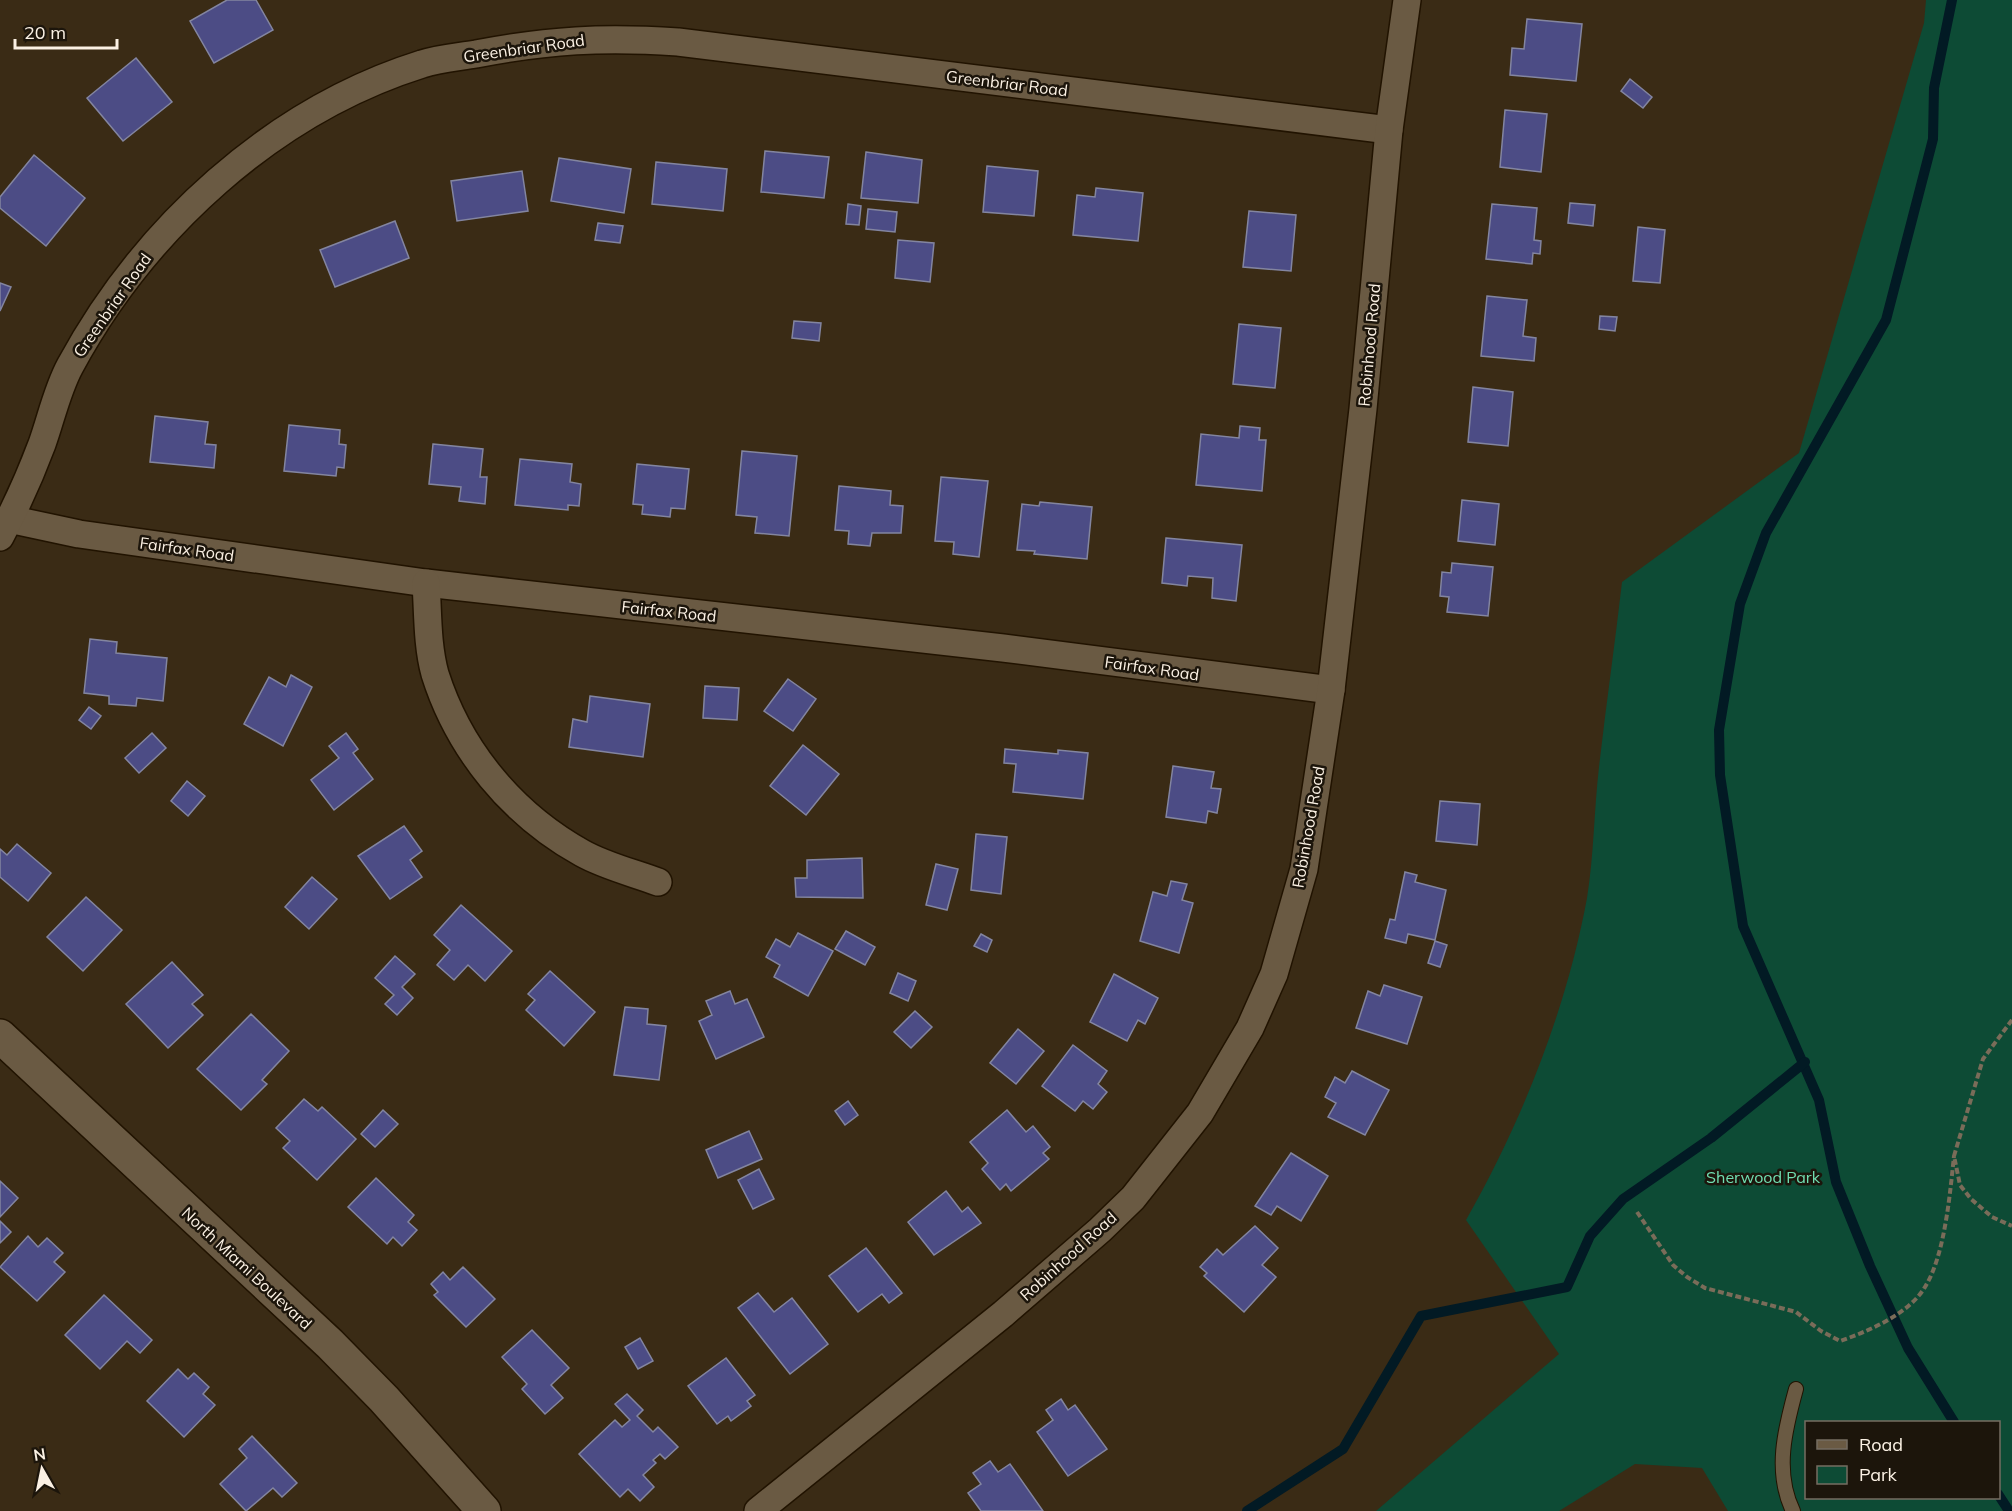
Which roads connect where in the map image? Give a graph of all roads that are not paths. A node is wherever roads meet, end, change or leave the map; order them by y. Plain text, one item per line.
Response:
1 (1407, 0) edge
2 (1389, 130) junction
3 (5, 528) edge
4 (426, 583) junction
5 (1331, 690) junction
6 (658, 882) dead end
7 (0, 1036) edge
8 (1796, 1389) dead end
9 (483, 1511) edge
10 (758, 1511) edge
11 (1793, 1511) edge

1 - 2 street, Robinhood Road
2 - 3 street, Greenbriar Road
2 - 5 street, Robinhood Road
3 - 4 street, Fairfax Road
4 - 5 street, Fairfax Road
4 - 6 street
5 - 10 street, Robinhood Road
7 - 9 main road, North Miami Boulevard
8 - 11 lane

